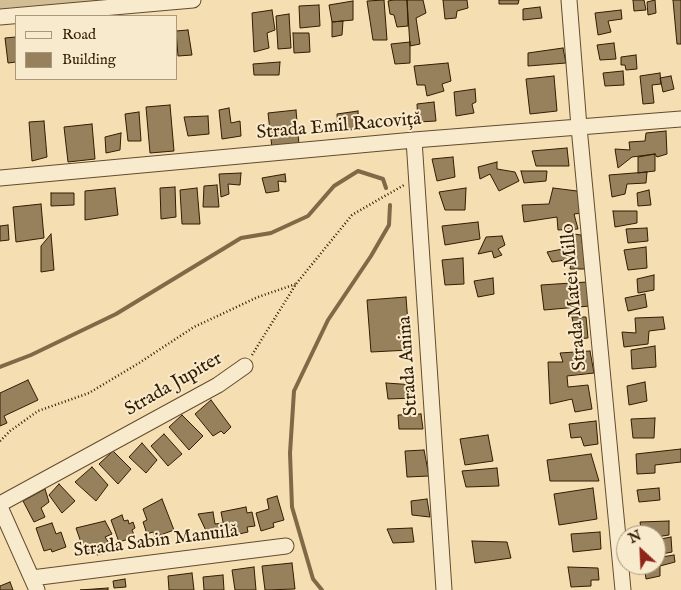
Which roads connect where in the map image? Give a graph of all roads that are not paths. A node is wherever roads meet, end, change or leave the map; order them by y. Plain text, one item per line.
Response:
1 (193, 0) edge
2 (569, 0) edge
3 (23, 15) edge
4 (15, 16) edge
5 (0, 17) edge
6 (681, 119) edge
7 (579, 128) junction
8 (414, 140) junction
9 (0, 178) edge
10 (245, 366) road end
11 (0, 504) edge
12 (0, 508) edge
13 (286, 546) dead end
14 (35, 584) edge
15 (444, 590) edge
16 (623, 590) edge

1 - 3 street
2 - 7 street, Strada Matei Millo
4 - 5 street
6 - 7 street, Strada Emil Racoviță
7 - 8 street, Strada Emil Racoviță
7 - 16 street, Strada Matei Millo
8 - 9 street, Strada Emil Racoviță
8 - 15 street, Strada Anina
10 - 11 street, Strada Jupiter
12 - 14 street
13 - 14 street, Strada Sabin Manuilă

